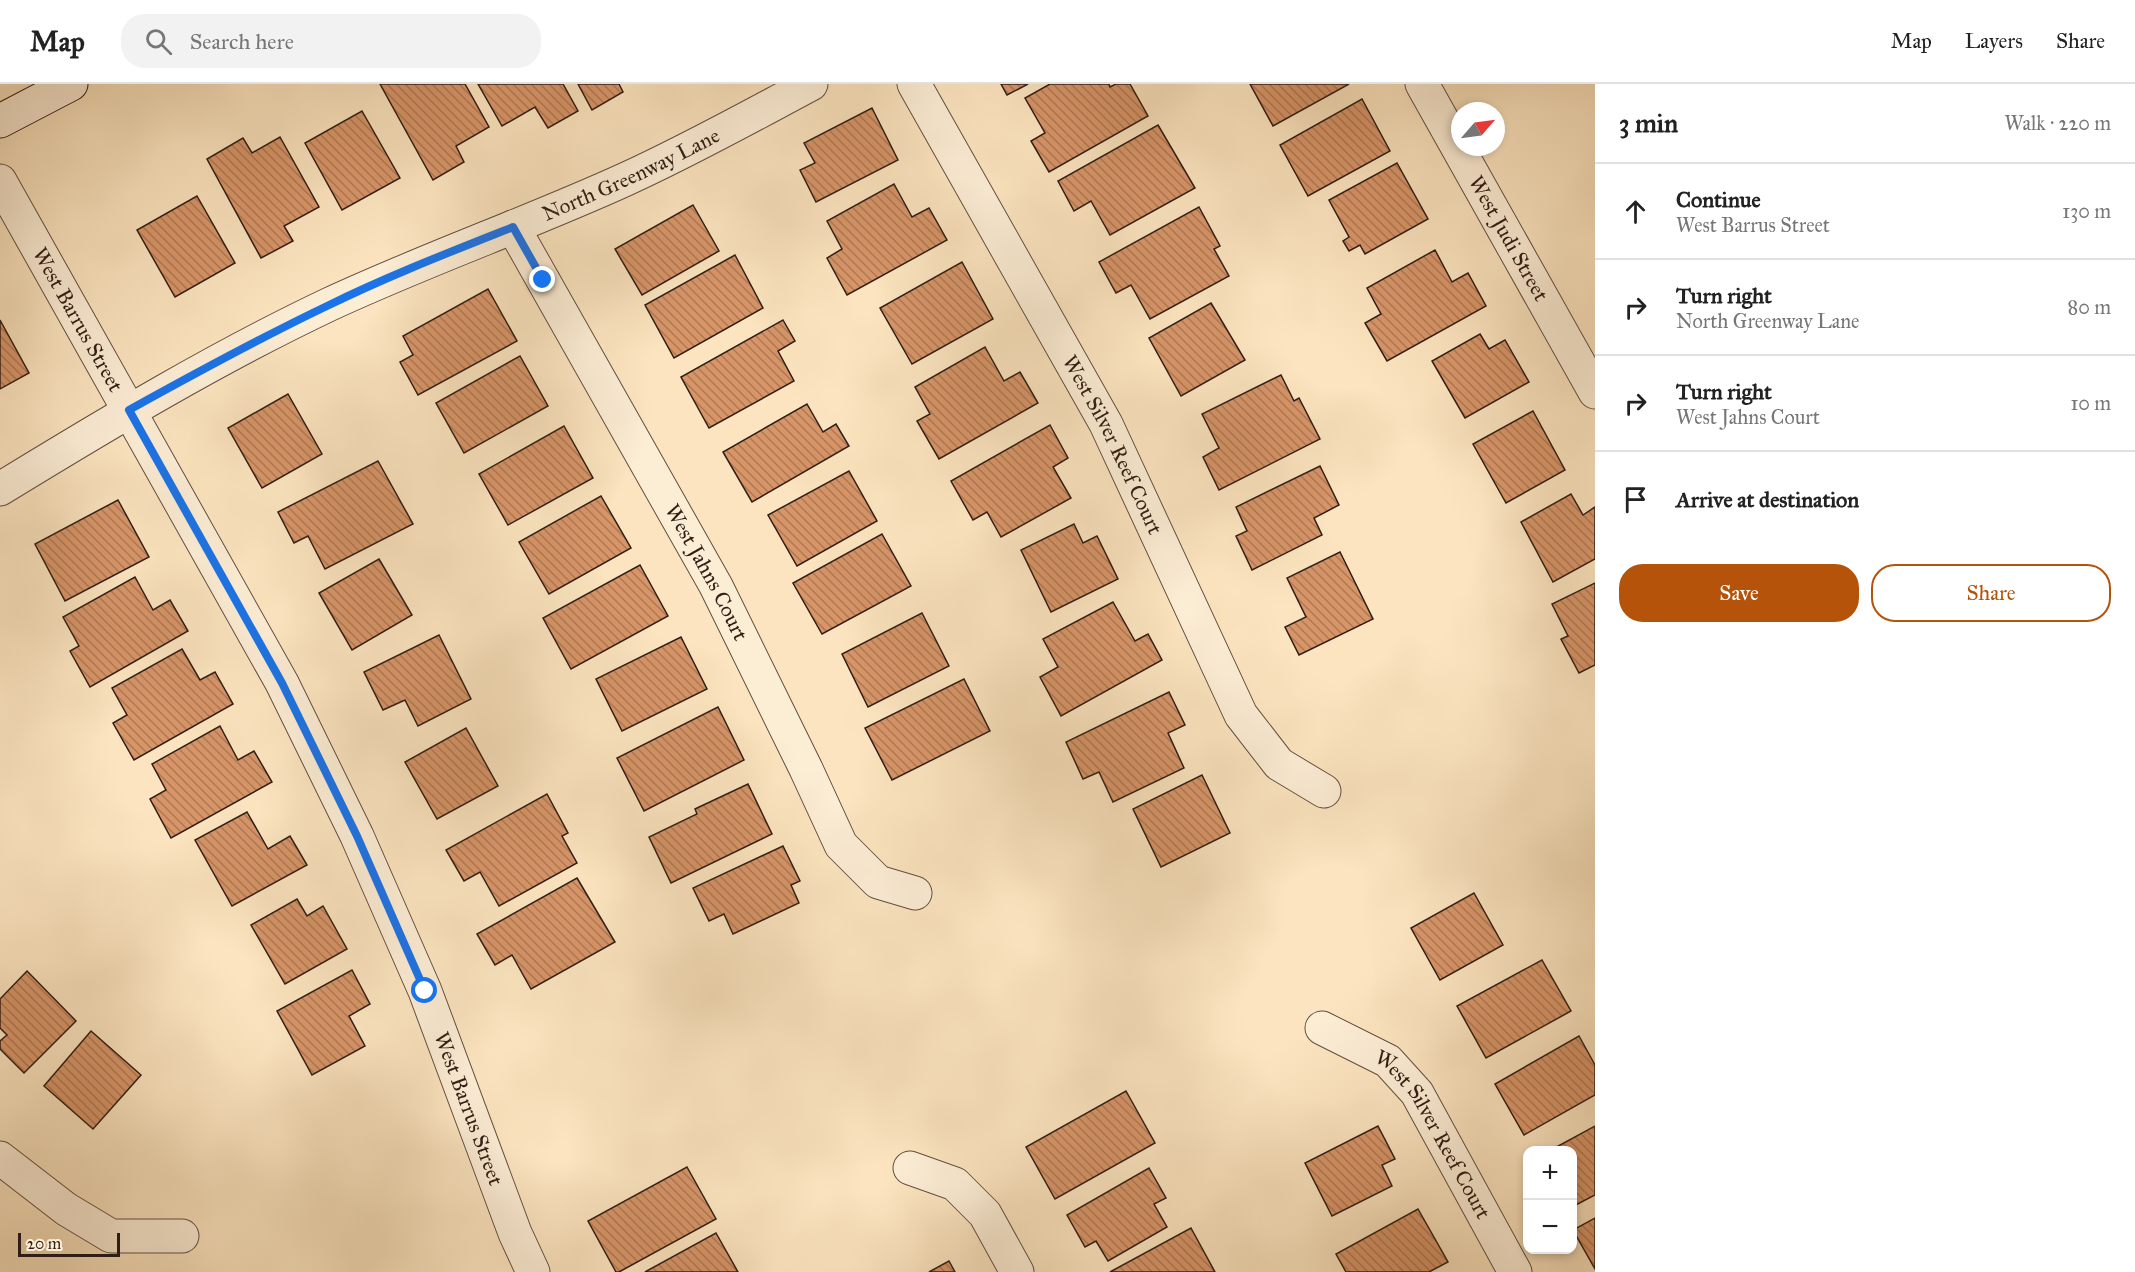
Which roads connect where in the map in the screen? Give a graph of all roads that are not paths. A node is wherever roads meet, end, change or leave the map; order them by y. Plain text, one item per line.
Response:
1 (70, 84) edge
2 (811, 84) edge
3 (914, 84) edge
4 (1422, 84) edge
5 (0, 121) edge
6 (0, 181) edge
7 (513, 227) junction
8 (1595, 392) edge
9 (129, 410) junction
10 (0, 489) edge
11 (1324, 791) dead end
12 (915, 893) dead end
13 (1322, 1028) dead end
14 (0, 1158) edge
15 (910, 1168) dead end
16 (182, 1236) dead end
17 (533, 1272) edge
18 (1017, 1272) edge
19 (1515, 1272) edge

1 - 5 street
2 - 7 street, North Greenway Lane
3 - 11 street, West Silver Reef Court
4 - 8 street, West Judi Street
6 - 9 street, West Barrus Street
7 - 9 street, North Greenway Lane
7 - 12 street, West Jahns Court
9 - 10 street, North Greenway Lane
9 - 17 street, West Barrus Street
13 - 19 street, West Silver Reef Court
14 - 16 street
15 - 18 street

